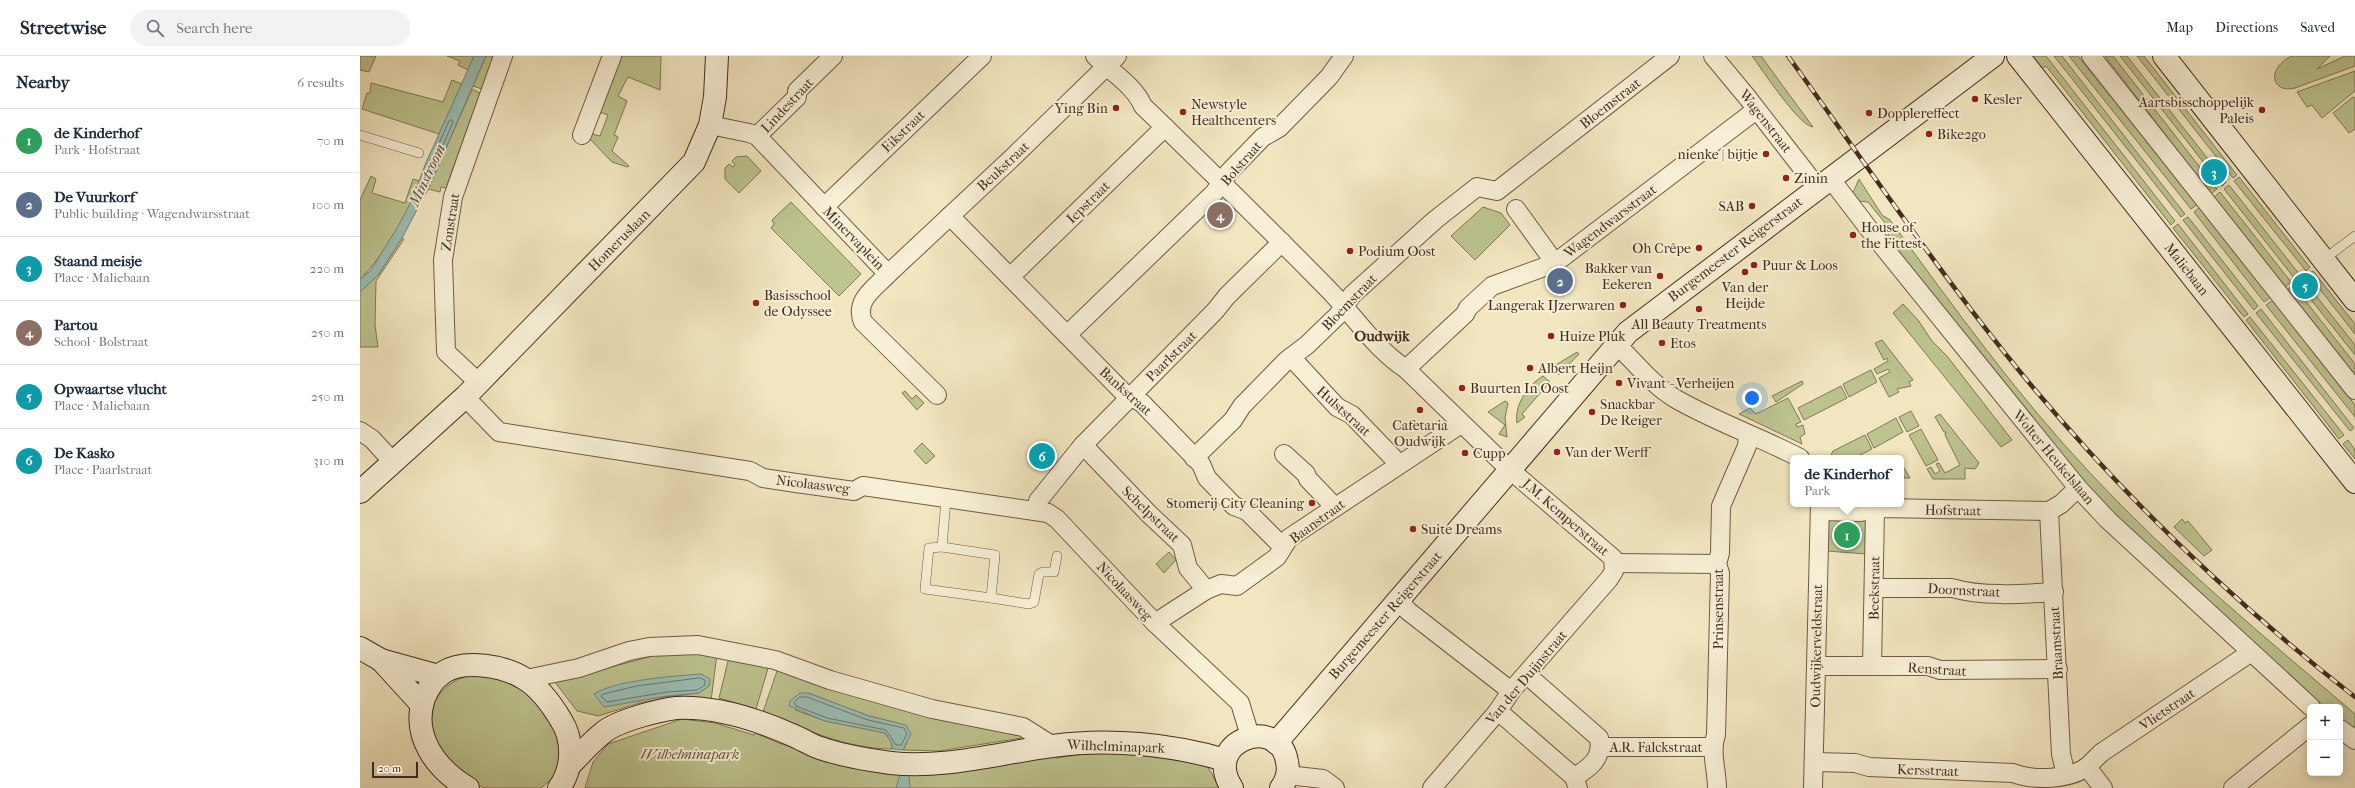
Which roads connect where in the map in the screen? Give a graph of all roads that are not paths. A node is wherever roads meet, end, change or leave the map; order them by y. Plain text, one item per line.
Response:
1 (503, 56) edge
2 (612, 56) edge
3 (717, 56) edge
4 (833, 56) edge
5 (982, 56) edge
6 (1344, 56) edge
7 (1670, 56) edge
8 (1713, 56) edge
9 (2018, 56) edge
10 (2091, 56) edge
11 (2164, 56) edge
12 (1989, 57) edge
13 (1106, 59) edge
14 (1756, 110) junction
15 (710, 125) junction
16 (1165, 127) junction
17 (360, 135) edge
18 (582, 135) dead end
19 (757, 136) junction
20 (420, 153) dead end
21 (1824, 182) junction
22 (1223, 183) junction
23 (824, 207) junction
24 (1516, 209) dead end
25 (950, 216) junction
26 (2355, 236) edge
27 (1282, 242) junction
28 (2323, 260) junction
29 (1555, 263) junction
30 (888, 274) junction
31 (1010, 277) junction
32 (2355, 300) edge
33 (1346, 307) junction
34 (1068, 335) junction
35 (1616, 344) junction
36 (1291, 357) junction
37 (1406, 369) junction
38 (472, 390) junction
39 (2355, 390) edge
40 (937, 395) dead end
41 (1130, 397) junction
42 (1461, 424) junction
43 (360, 431) edge
44 (1748, 434) junction
45 (1083, 445) junction
46 (1284, 454) dead end
47 (1794, 455) edge
48 (1194, 458) junction
49 (393, 462) junction
50 (1399, 464) junction
51 (1509, 469) junction
52 (2355, 482) edge
53 (2078, 488) junction
54 (360, 492) edge
55 (946, 499) junction
56 (1335, 507) junction
57 (1820, 507) edge
58 (1037, 510) junction
59 (1875, 510) junction
60 (2049, 511) junction
61 (942, 547) junction
62 (1283, 547) junction
63 (1057, 556) dead end
64 (1614, 563) junction
65 (1717, 564) junction
66 (1874, 588) junction
67 (1206, 590) junction
68 (2054, 592) junction
69 (991, 598) junction
70 (1398, 599) junction
71 (1155, 623) junction
72 (360, 648) edge
73 (2250, 653) junction
74 (381, 660) junction
75 (1816, 666) junction
76 (1872, 666) junction
77 (2058, 669) junction
78 (1527, 675) junction
79 (439, 676) junction
80 (526, 679) junction
81 (1511, 691) junction
82 (2308, 704) edge
83 (422, 705) junction
84 (1498, 711) junction
85 (565, 727) junction
86 (2307, 728) edge
87 (605, 731) junction
88 (2343, 731) edge
89 (1250, 736) junction
90 (2355, 740) edge
91 (1276, 743) junction
92 (1053, 746) junction
93 (1712, 747) junction
94 (1600, 748) junction
95 (1226, 760) junction
96 (1814, 762) junction
97 (570, 765) junction
98 (2086, 767) junction
99 (2066, 775) junction
100 (1284, 782) edge
101 (1576, 783) edge
102 (468, 788) edge
103 (559, 788) edge
104 (1232, 788) edge
105 (1335, 788) edge
106 (1432, 788) edge
107 (1717, 788) edge
108 (1813, 788) edge
109 (2103, 788) edge
110 (2233, 788) edge

1 - 38 street, Zonstraat
2 - 18 street
3 - 15 street, Homeruslaan
4 - 19 street, Lindestraat
5 - 23 street, Eikstraat
6 - 22 street, Bolstraat
7 - 33 street, Bloemstraat
8 - 14 street, Wagenstraat
9 - 52 street, Maliebaan
10 - 39 street
11 - 28 street
12 - 21 street, Burgemeester Reigerstraat
13 - 16 street
13 - 25 street, Beukstraat
14 - 21 street, Wagenstraat
14 - 29 street, Wagendwarsstraat
15 - 19 street
15 - 38 street, Homeruslaan
16 - 22 street
16 - 31 street, Iepstraat
17 - 20 lane
19 - 23 street, Minervaplein
21 - 35 street, Burgemeester Reigerstraat
21 - 53 street, Wolter Heukelslaan
22 - 27 street
22 - 34 street, Bolstraat
23 - 30 street, Minervaplein
24 - 29 street
25 - 30 street, Beukstraat
25 - 31 street, Bankstraat
26 - 28 lane
27 - 33 street
27 - 41 street, Paarlstraat
28 - 32 street
29 - 37 street, Wagendwarsstraat
30 - 40 street, Minervaplein
31 - 34 street, Bankstraat
33 - 36 street, Bloemstraat
33 - 37 street
34 - 41 street, Bankstraat
35 - 44 street
35 - 51 street, Burgemeester Reigerstraat
36 - 48 street, Bloemstraat
36 - 50 street, Hulststraat
37 - 42 street
38 - 49 street, Homeruslaan
38 - 55 street, Nicolaasweg
41 - 45 street, Paarlstraat
41 - 48 street, Bankstraat
42 - 50 street, Baanstraat
42 - 51 street
43 - 49 street
44 - 47 street
44 - 65 street, Prinsenstraat
45 - 58 street, Paarlstraat
45 - 67 street, Schelpstraat
46 - 56 street
48 - 62 street, Bankstraat
49 - 54 street, Homeruslaan
50 - 56 street, Baanstraat
51 - 64 street, J.M. Kemperstraat
51 - 70 street, Burgemeester Reigerstraat
53 - 60 street
53 - 73 street, Wolter Heukelslaan
55 - 58 street, Nicolaasweg
55 - 61 lane
56 - 62 street, Baanstraat
57 - 59 street, Hofstraat
57 - 75 street, Oudwijkerveldstraat
58 - 71 street, Nicolaasweg
59 - 60 street, Hofstraat
59 - 66 street, Beekstraat
60 - 68 street, Braamstraat
61 - 69 lane
61 - 69 lane
62 - 67 street, Baanstraat
63 - 69 lane
64 - 65 street, J.M. Kemperstraat
64 - 78 street, Van der Duijnstraat
65 - 93 street, Prinsenstraat
66 - 68 street, Doornstraat
66 - 76 street, Beekstraat
67 - 71 street, Baanstraat
68 - 77 street, Braamstraat
70 - 81 street
70 - 91 street, Burgemeester Reigerstraat
71 - 89 street, Nicolaasweg
72 - 74 street
73 - 82 street, Wolter Heukelslaan
73 - 98 street, Vlietstraat
74 - 79 street
74 - 83 street
75 - 76 street, Renstraat
75 - 96 street, Oudwijkerveldstraat
76 - 77 street, Renstraat
77 - 99 street, Braamstraat
78 - 81 street, Van der Duijnstraat
78 - 94 street
79 - 80 street
79 - 83 street
80 - 85 street
80 - 92 street, Wilhelminapark
81 - 84 street, Van der Duijnstraat
83 - 102 street
84 - 101 street
84 - 106 street, Van der Duijnstraat
85 - 87 street, Wilhelminapark
85 - 97 street
86 - 110 street
87 - 92 street, Wilhelminapark
87 - 97 street, Wilhelminapark
88 - 90 street
89 - 91 street
89 - 95 street
91 - 100 street
92 - 95 street, Wilhelminapark
93 - 94 street, A.R. Falckstraat
93 - 107 street, Prinsenstraat
94 - 101 street
95 - 104 street
96 - 99 street, Kersstraat
96 - 108 street, Oudwijkerveldstraat
97 - 103 street
98 - 99 street, Kersstraat
98 - 109 street
100 - 105 street

